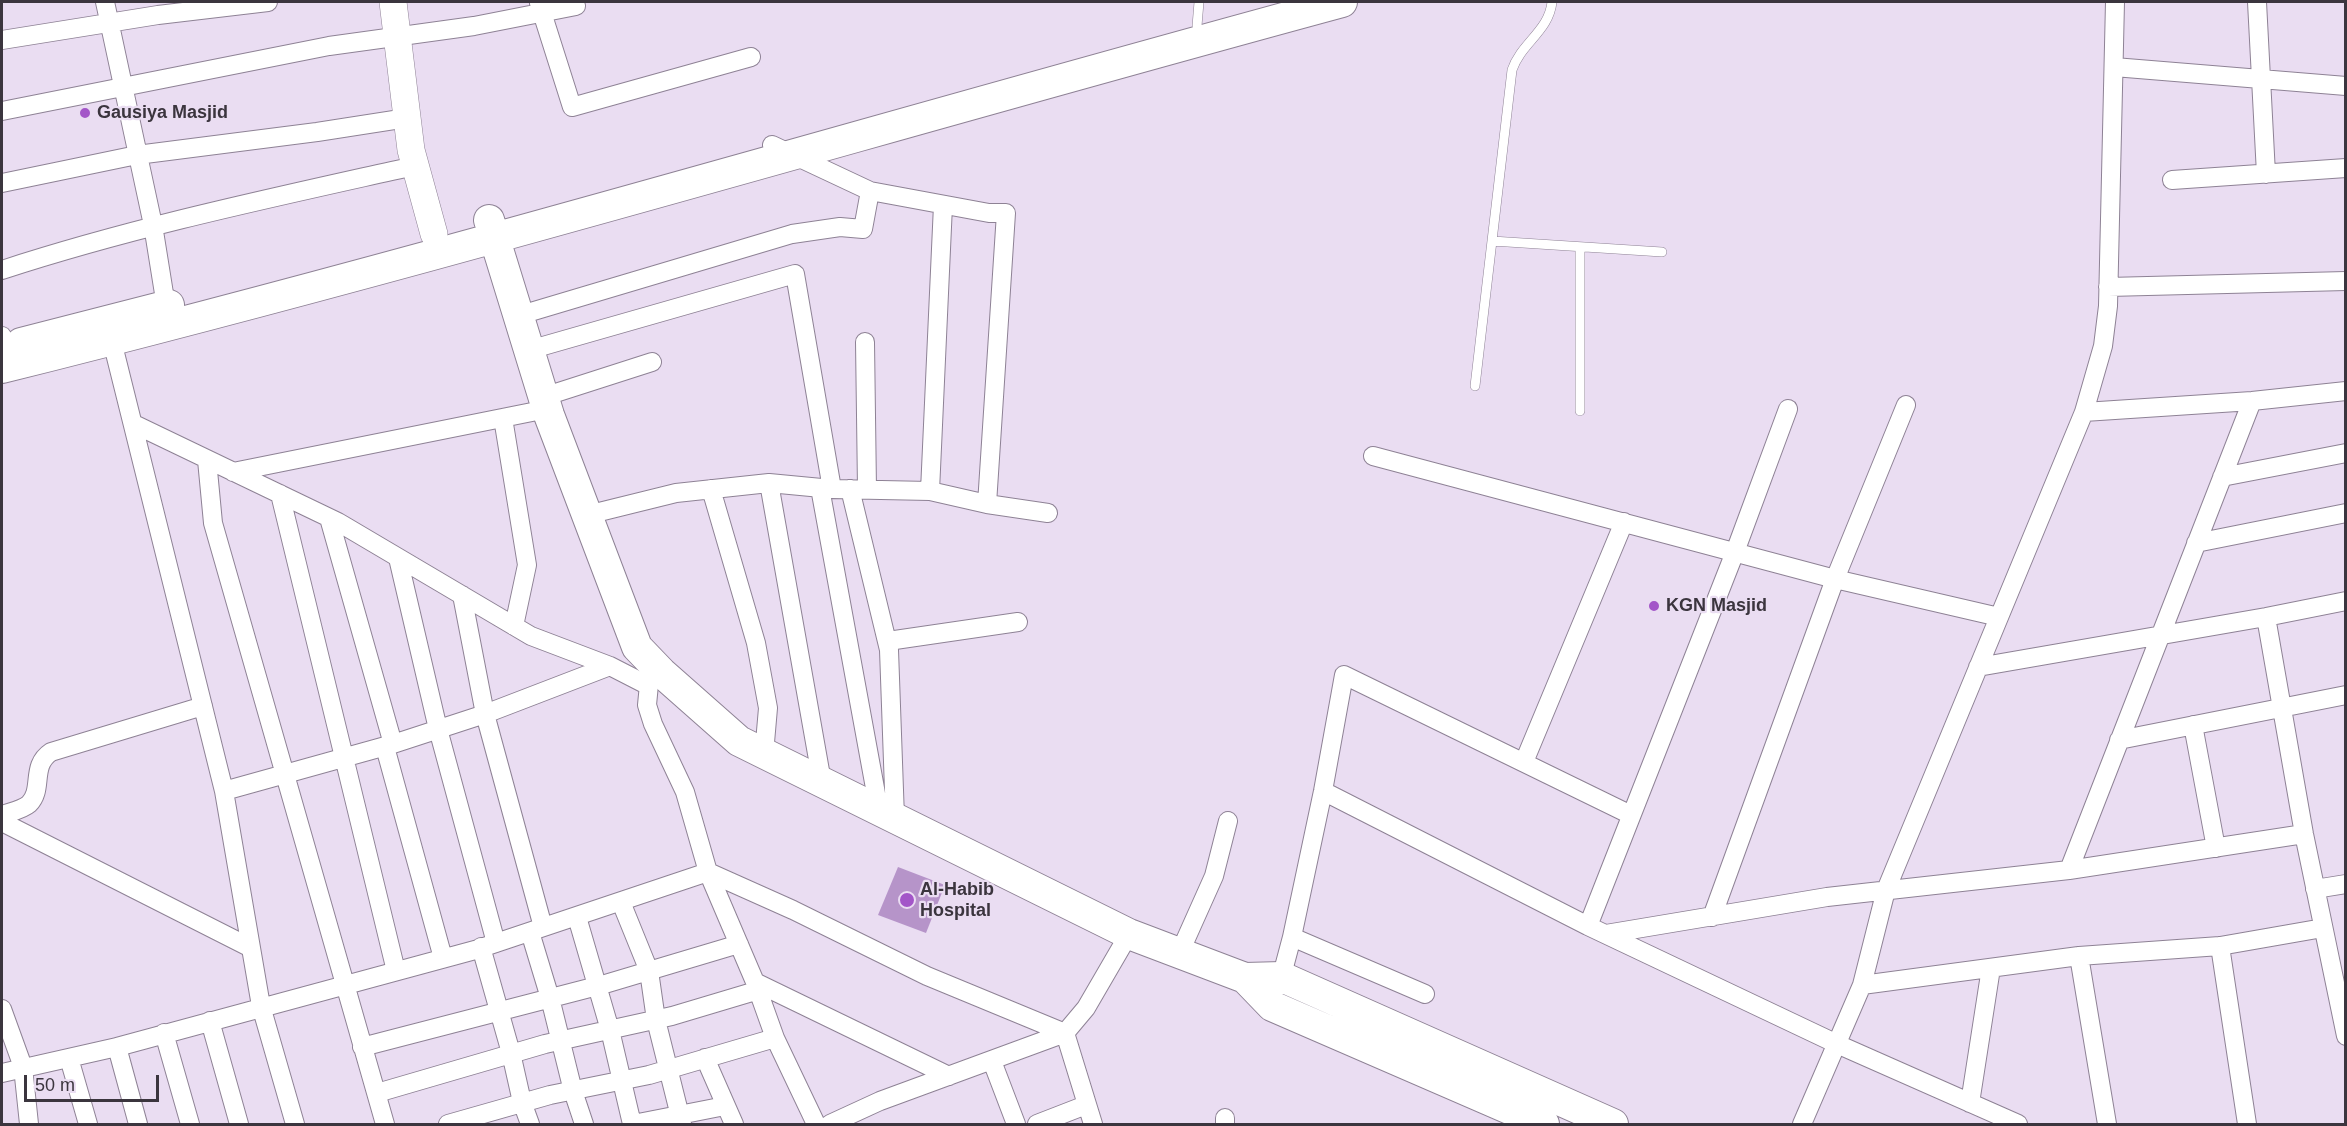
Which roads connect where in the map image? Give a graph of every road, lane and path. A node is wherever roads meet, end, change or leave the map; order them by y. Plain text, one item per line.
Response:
1 (105, 2) edge
2 (268, 2) edge
3 (393, 2) edge
4 (1286, 2) edge
5 (1342, 2) edge
6 (1552, 2) edge
7 (2115, 2) edge
8 (2258, 2) edge
9 (576, 6) dead end
10 (540, 7) edge
11 (1198, 14) edge
12 (110, 24) junction
13 (396, 36) junction
14 (2, 40) edge
15 (751, 57) dead end
16 (2114, 67) junction
17 (2262, 79) junction
18 (122, 86) junction
19 (2346, 86) edge
20 (2, 111) edge
21 (407, 118) junction
22 (782, 149) junction
23 (137, 155) junction
24 (414, 166) junction
25 (2346, 168) edge
26 (2266, 174) junction
27 (2172, 180) dead end
28 (2, 183) edge
29 (870, 191) junction
30 (943, 205) junction
31 (153, 225) junction
32 (491, 229) junction
33 (434, 234) junction
34 (1492, 241) junction
35 (1580, 247) junction
36 (1662, 252) dead end
37 (2, 270) edge
38 (2346, 281) edge
39 (2108, 288) junction
40 (166, 306) junction
41 (517, 315) junction
42 (110, 330) junction
43 (865, 342) dead end
44 (3, 350) edge
45 (529, 350) junction
46 (652, 362) dead end
47 (1475, 386) dead end
48 (2346, 391) edge
49 (2252, 401) junction
50 (545, 403) junction
51 (1906, 405) dead end
52 (1788, 409) dead end
53 (1580, 411) dead end
54 (2084, 412) junction
55 (503, 418) junction
56 (134, 424) junction
57 (2346, 453) edge
58 (1373, 456) dead end
59 (207, 459) junction
60 (233, 472) junction
61 (2222, 477) junction
62 (769, 483) junction
63 (711, 489) junction
64 (842, 489) junction
65 (930, 491) junction
66 (280, 494) junction
67 (987, 504) junction
68 (1048, 513) dead end
69 (2346, 513) edge
70 (587, 515) junction
71 (329, 518) junction
72 (1624, 522) junction
73 (2196, 543) junction
74 (1735, 552) junction
75 (398, 558) junction
76 (1835, 579) junction
77 (462, 595) junction
78 (2346, 601) edge
79 (1999, 617) junction
80 (2266, 617) junction
81 (1018, 622) dead end
82 (514, 626) junction
83 (2159, 634) junction
84 (888, 641) junction
85 (610, 666) junction
86 (1978, 667) junction
87 (650, 674) junction
88 (2346, 695) edge
89 (203, 706) junction
90 (2282, 708) junction
91 (485, 714) junction
92 (2193, 725) junction
93 (438, 729) junction
94 (2119, 740) junction
95 (389, 745) junction
96 (764, 754) junction
97 (343, 758) junction
98 (1524, 762) junction
99 (284, 774) junction
100 (822, 782) junction
101 (224, 791) junction
102 (1323, 791) junction
103 (887, 814) junction
104 (2, 815) edge
105 (1631, 815) junction
106 (1228, 821) dead end
107 (2, 822) edge
108 (2304, 834) junction
109 (2216, 848) junction
110 (2069, 870) junction
111 (708, 872) junction
112 (2346, 884) edge
113 (1886, 890) junction
114 (2315, 890) junction
115 (621, 902) junction
116 (577, 916) junction
117 (1712, 917) junction
118 (1588, 926) junction
119 (2324, 928) junction
120 (537, 929) junction
121 (1129, 934) junction
122 (1606, 934) junction
123 (1292, 937) junction
124 (739, 944) junction
125 (488, 945) junction
126 (2220, 946) junction
127 (251, 948) junction
128 (1180, 952) junction
129 (2079, 956) junction
130 (443, 958) junction
131 (1991, 968) junction
132 (396, 970) junction
133 (649, 971) junction
134 (1282, 977) junction
135 (1245, 978) junction
136 (345, 984) junction
137 (1862, 985) junction
138 (597, 986) junction
139 (757, 986) junction
140 (1425, 994) dead end
141 (550, 998) junction
142 (261, 1006) junction
143 (1272, 1006) junction
144 (2, 1009) edge
145 (499, 1010) junction
146 (656, 1020) junction
147 (210, 1021) junction
148 (610, 1030) junction
149 (164, 1033) junction
150 (1065, 1033) junction
151 (2346, 1036) edge
152 (776, 1038) junction
153 (562, 1040) junction
154 (1837, 1044) junction
155 (117, 1047) junction
156 (362, 1047) junction
157 (511, 1053) junction
158 (69, 1058) junction
159 (705, 1058) junction
160 (992, 1061) junction
161 (23, 1067) junction
162 (668, 1069) junction
163 (2, 1073) edge
164 (949, 1076) junction
165 (621, 1081) junction
166 (573, 1091) junction
167 (377, 1093) junction
168 (522, 1102) junction
169 (1970, 1103) junction
170 (1086, 1105) junction
171 (725, 1106) junction
172 (681, 1119) edge
173 (29, 1125) edge
174 (88, 1125) edge
175 (138, 1125) edge
176 (190, 1125) edge
177 (239, 1125) edge
178 (295, 1125) edge
179 (385, 1125) edge
180 (448, 1125) edge
181 (530, 1125) edge
182 (584, 1125) edge
183 (633, 1125) edge
184 (734, 1125) edge
185 (816, 1125) edge
186 (830, 1125) edge
187 (1016, 1125) edge
188 (1037, 1125) edge
189 (1093, 1125) edge
190 (1545, 1125) edge
191 (1613, 1125) edge
192 (1802, 1125) edge
193 (2018, 1125) edge
194 (2107, 1125) edge
195 (2247, 1125) edge

1 - 12 street
2 - 12 street
3 - 13 main road
4 - 11 main road
5 - 22 main road
6 - 34 lane
7 - 16 street
8 - 17 street
9 - 10 street
10 - 13 street
10 - 15 street
11 - 22 main road
12 - 14 street
12 - 18 street
13 - 18 street
13 - 21 main road
16 - 17 street
16 - 39 street
17 - 19 street
17 - 26 street
18 - 20 street
18 - 23 street
21 - 23 street
21 - 24 main road
22 - 29 street
22 - 32 main road
23 - 28 street
23 - 31 street
24 - 31 street
24 - 33 main road
25 - 26 street
26 - 27 street
29 - 30 street
29 - 41 street
30 - 65 street
30 - 67 street
31 - 37 street
31 - 40 street
32 - 33 main road
32 - 41 main road
32 - 42 main road
33 - 40 main road
34 - 35 lane
34 - 47 lane
35 - 36 lane
35 - 53 lane
38 - 39 street
39 - 54 street
40 - 42 main road
41 - 45 main road
42 - 44 main road
42 - 56 street
43 - 64 street
45 - 50 main road
45 - 64 street
46 - 50 street
48 - 49 street
49 - 54 street
49 - 61 street
50 - 55 street
50 - 70 main road
51 - 76 street
52 - 74 street
54 - 79 street
55 - 60 street
55 - 82 street
56 - 59 street
56 - 89 street
57 - 61 street
58 - 72 street
59 - 60 street
59 - 99 street
60 - 66 street
61 - 73 street
62 - 63 street
62 - 64 street
62 - 100 street
63 - 70 street
63 - 96 street
64 - 65 street
64 - 84 street
64 - 103 street
65 - 67 street
66 - 71 street
66 - 97 street
67 - 68 street
69 - 73 street
70 - 87 main road
71 - 75 street
71 - 95 street
72 - 74 street
72 - 98 street
73 - 83 street
74 - 76 street
74 - 105 street
75 - 77 street
75 - 93 street
76 - 79 street
76 - 117 street
77 - 82 street
77 - 91 street
78 - 80 street
79 - 86 street
80 - 83 street
80 - 90 street
81 - 84 street
82 - 85 street
83 - 86 street
83 - 94 street
84 - 103 street
85 - 87 street
85 - 91 street
86 - 113 street
87 - 96 main road
87 - 111 street
88 - 90 street
89 - 101 street
89 - 104 street
90 - 92 street
90 - 108 street
91 - 93 street
91 - 120 street
92 - 94 street
92 - 109 street
93 - 95 street
93 - 125 street
94 - 110 street
95 - 97 street
95 - 130 street
96 - 100 main road
97 - 99 street
97 - 132 street
98 - 102 street
98 - 105 street
99 - 101 street
99 - 136 street
100 - 103 main road
101 - 127 street
102 - 118 street
102 - 123 street
103 - 121 main road
105 - 118 street
106 - 128 street
107 - 127 street
108 - 109 street
108 - 114 street
109 - 110 street
110 - 113 street
111 - 115 street
111 - 124 street
111 - 150 street
112 - 114 street
113 - 117 street
113 - 137 street
114 - 119 street
115 - 116 street
115 - 133 street
116 - 120 street
116 - 138 street
117 - 122 street
118 - 122 street
119 - 126 street
119 - 151 street
120 - 125 street
120 - 141 street
121 - 128 main road
121 - 150 street
122 - 154 street
123 - 134 street
123 - 140 street
124 - 133 street
124 - 139 street
125 - 130 street
125 - 145 street
126 - 129 street
126 - 195 street
127 - 142 street
128 - 135 main road
129 - 131 street
129 - 194 street
130 - 132 street
131 - 137 street
131 - 169 street
132 - 136 street
133 - 138 street
133 - 146 street
134 - 135 main road
134 - 143 street
134 - 191 main road
135 - 143 main road
136 - 142 street
136 - 156 street
137 - 154 street
138 - 141 street
138 - 148 street
139 - 146 street
139 - 152 street
139 - 164 street
141 - 145 street
141 - 153 street
142 - 147 street
142 - 178 street
143 - 190 main road
144 - 161 street
145 - 156 street
145 - 157 street
146 - 148 street
146 - 162 street
147 - 149 street
147 - 177 street
148 - 153 street
148 - 165 street
149 - 155 street
149 - 176 street
150 - 160 street
150 - 170 street
152 - 159 street
152 - 185 street
153 - 157 street
153 - 166 street
154 - 169 street
154 - 192 street
155 - 158 street
155 - 175 street
156 - 167 street
157 - 167 street
157 - 168 street
158 - 161 street
158 - 174 street
159 - 162 street
159 - 171 street
160 - 164 street
160 - 187 street
161 - 163 street
161 - 173 street
162 - 165 street
162 - 172 street
164 - 186 street
165 - 166 street
165 - 183 street
166 - 168 street
166 - 182 street
167 - 179 street
168 - 180 street
168 - 181 street
169 - 193 street
170 - 188 street
170 - 189 street
171 - 172 street
171 - 184 street
172 - 183 street

